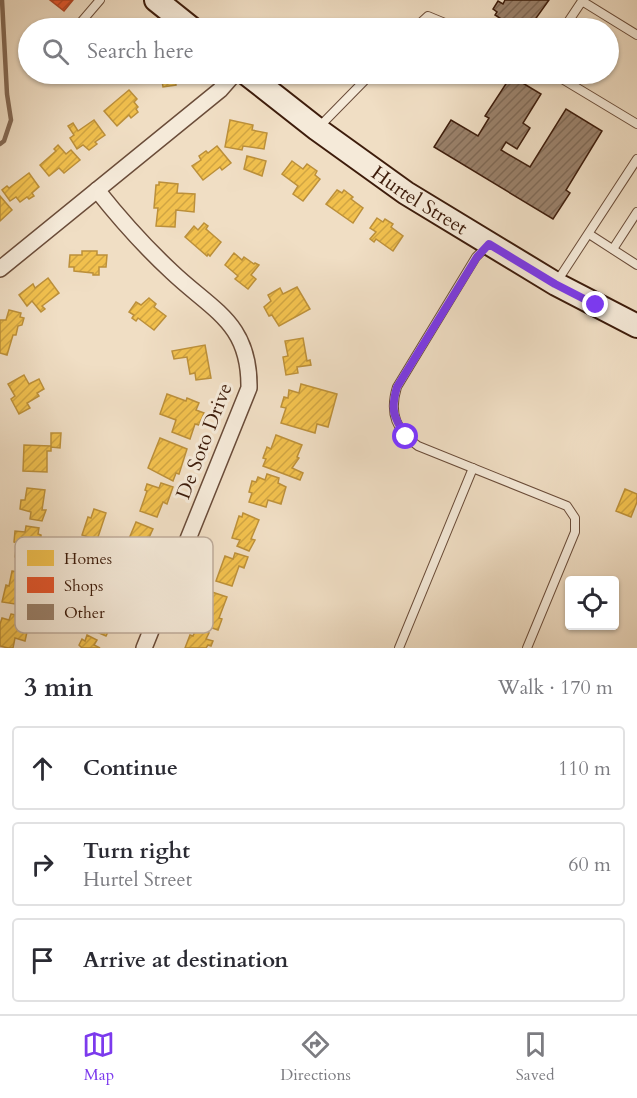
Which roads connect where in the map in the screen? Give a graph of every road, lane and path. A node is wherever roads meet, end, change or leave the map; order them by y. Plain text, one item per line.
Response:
1 (100, 0) edge
2 (156, 0) edge
3 (85, 18) edge
4 (178, 18) edge
5 (571, 18) edge
6 (610, 18) edge
7 (619, 24) edge
8 (637, 35) edge
9 (225, 84) edge
10 (260, 84) edge
11 (361, 84) edge
12 (571, 84) edge
13 (637, 124) edge
14 (317, 129) junction
15 (637, 159) edge
16 (97, 190) junction
17 (637, 212) edge
18 (588, 234) junction
19 (489, 244) junction
20 (613, 249) junction
21 (637, 265) edge
22 (0, 269) edge
23 (555, 284) junction
24 (637, 326) edge
25 (473, 468) junction
26 (189, 537) edge
27 (150, 633) edge
28 (144, 648) edge
29 (399, 648) edge
30 (527, 648) edge

1 - 3 lane
2 - 4 street
5 - 6 lane
7 - 8 lane
9 - 16 street
10 - 14 street, Hurtel Street
11 - 14 lane
12 - 13 lane
14 - 19 street, Hurtel Street
15 - 18 lane
16 - 22 street
16 - 26 street, De Soto Drive
17 - 20 lane
18 - 20 lane
18 - 23 lane
19 - 23 street, Hurtel Street
19 - 25 lane
20 - 21 lane
23 - 24 street, Hurtel Street
25 - 29 lane
25 - 30 lane
27 - 28 street, De Soto Drive

